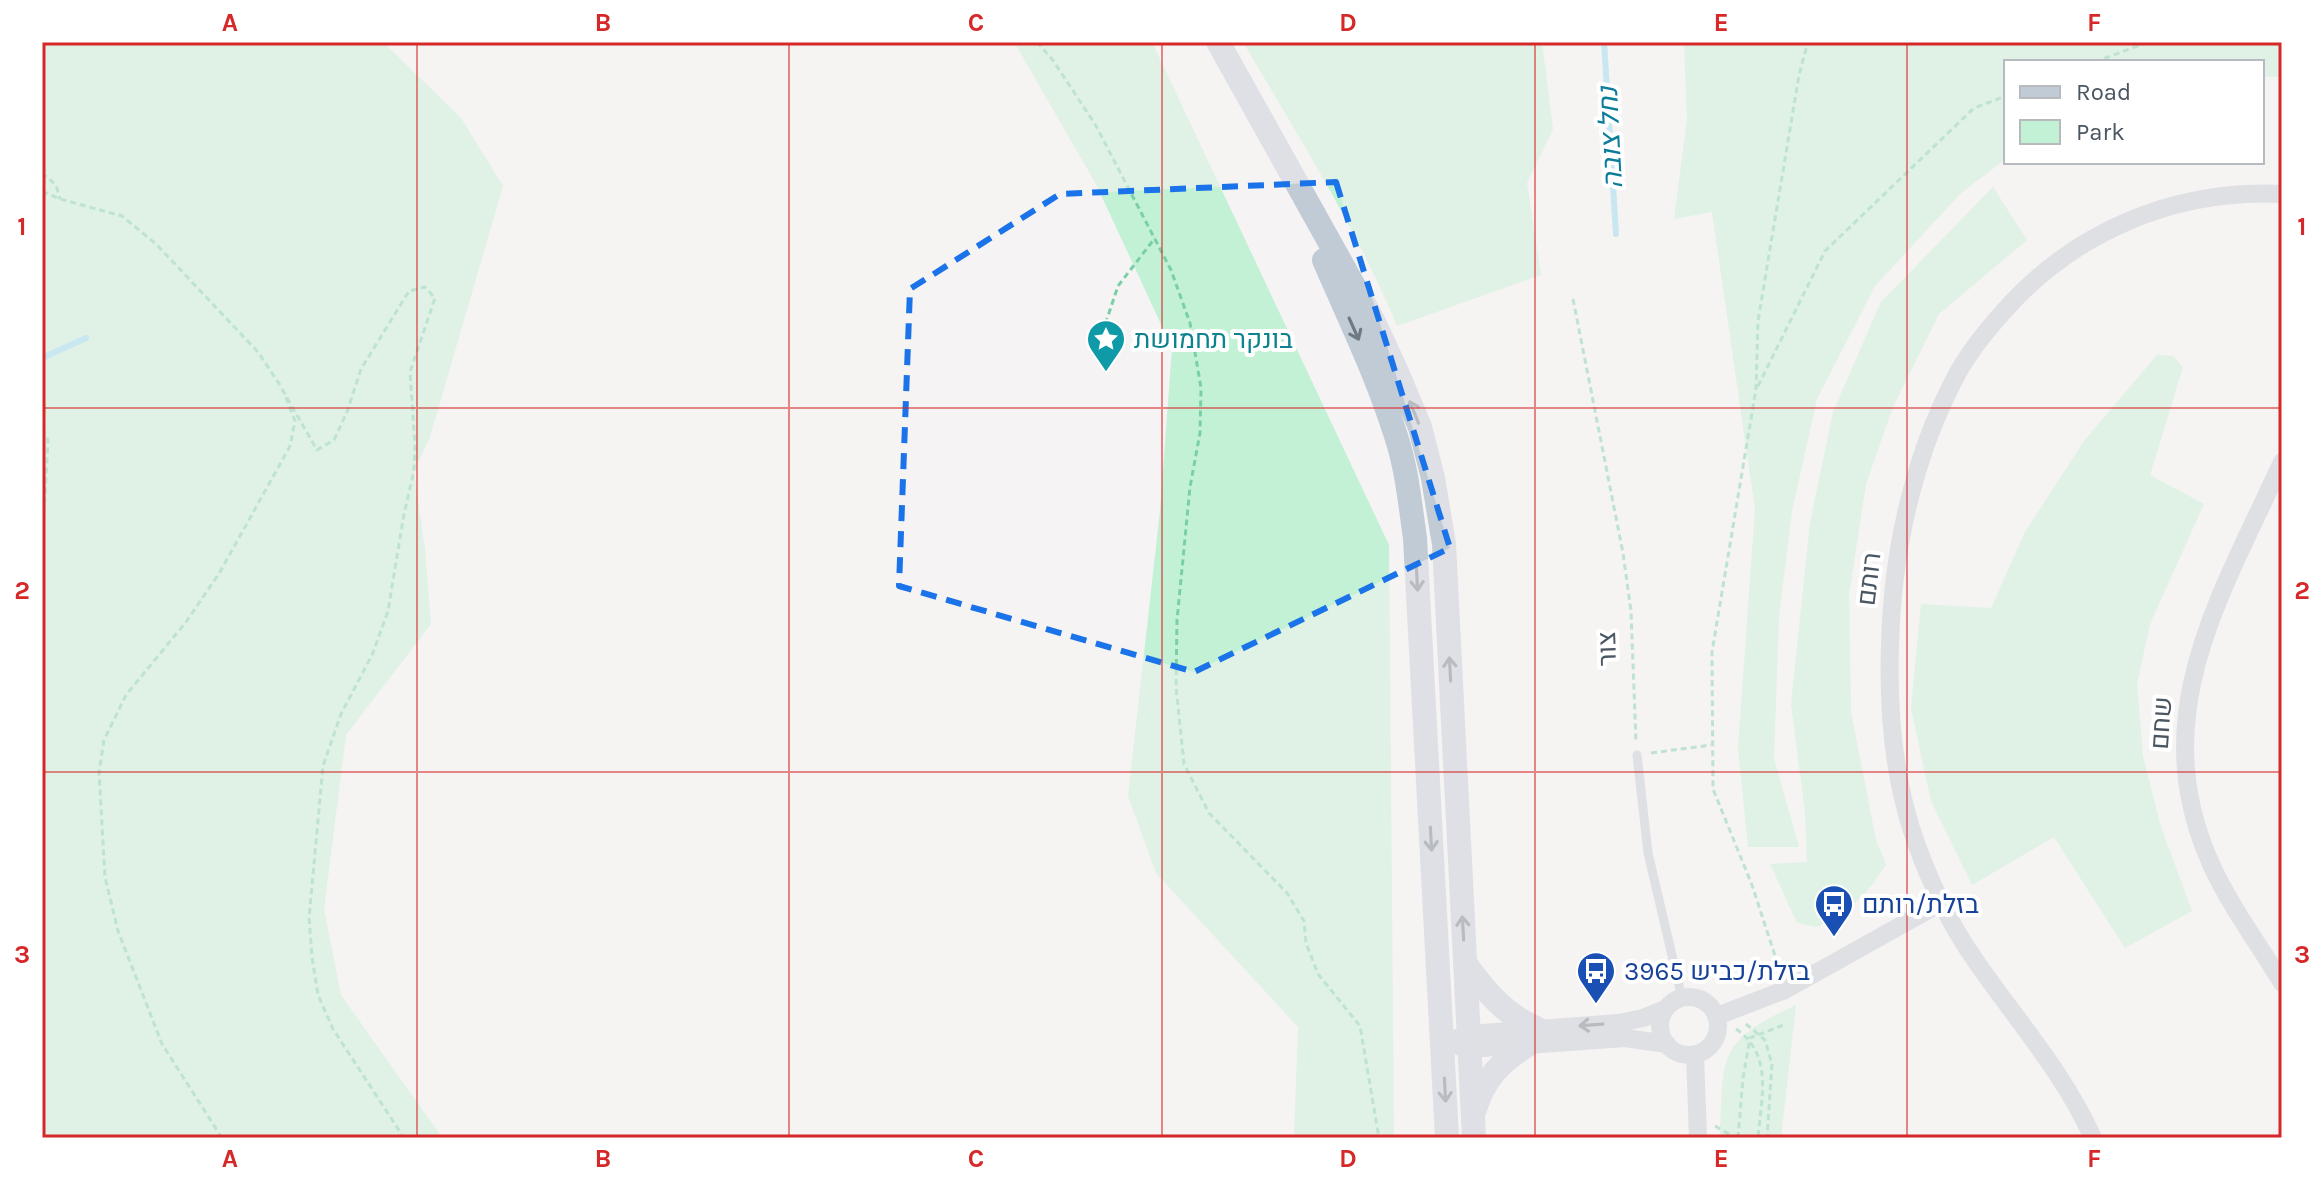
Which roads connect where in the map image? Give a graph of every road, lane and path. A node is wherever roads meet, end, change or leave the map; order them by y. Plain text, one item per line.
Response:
1 (1037, 42) edge
2 (1218, 42) edge
3 (1808, 42) edge
4 (2148, 42) edge
5 (2100, 60) edge
6 (2004, 97) edge
7 (1255, 104) junction
8 (42, 173) edge
9 (42, 194) edge
10 (2282, 194) edge
11 (60, 199) junction
12 (1155, 238) junction
13 (1573, 299) dead end
14 (1106, 373) dead end
15 (282, 389) junction
16 (1756, 389) junction
17 (42, 429) edge
18 (2282, 462) edge
19 (42, 515) edge
20 (1713, 745) junction
21 (1637, 755) junction
22 (1941, 903) junction
23 (1465, 963) junction
24 (2282, 983) edge
25 (1785, 990) junction
26 (1674, 1004) junction
27 (1724, 1013) junction
28 (1786, 1024) dead end
29 (1759, 1035) junction
30 (1533, 1037) junction
31 (1750, 1038) junction
32 (1469, 1042) junction
33 (1442, 1043) junction
34 (1667, 1044) junction
35 (1695, 1054) junction
36 (1474, 1127) edge
37 (222, 1138) edge
38 (404, 1138) edge
39 (1379, 1138) edge
40 (1447, 1138) edge
41 (1698, 1138) edge
42 (1738, 1138) edge
43 (1758, 1138) edge
44 (1767, 1138) edge
45 (2093, 1138) edge

1 - 12 path
2 - 7 main road
3 - 16 path
4 - 5 path
6 - 16 path
23 -> 7 main road
7 -> 33 main road
8 - 11 path
9 - 11 path
10 - 22 street, רותם
11 - 15 path
12 - 14 path
12 - 39 path
13 - 21 path, צור
15 - 37 path
15 - 38 path
16 - 20 path
17 - 19 path
18 - 24 street, שחם
20 - 21 path
20 - 25 path
21 - 26 lane
22 - 25 street
22 - 45 street, רותם
23 - 30 main road
23 - 32 main road
25 - 27 street
26 - 27 street
26 -> 30 street
26 - 34 street
27 - 29 path
27 - 31 path
27 - 35 street
28 - 29 path
29 - 31 path
29 - 44 path
30 - 32 street
30 - 34 street
30 - 36 main road
31 - 42 path
31 - 43 path
32 - 33 street
32 - 36 main road
33 -> 40 main road
34 - 35 street
35 - 41 street

